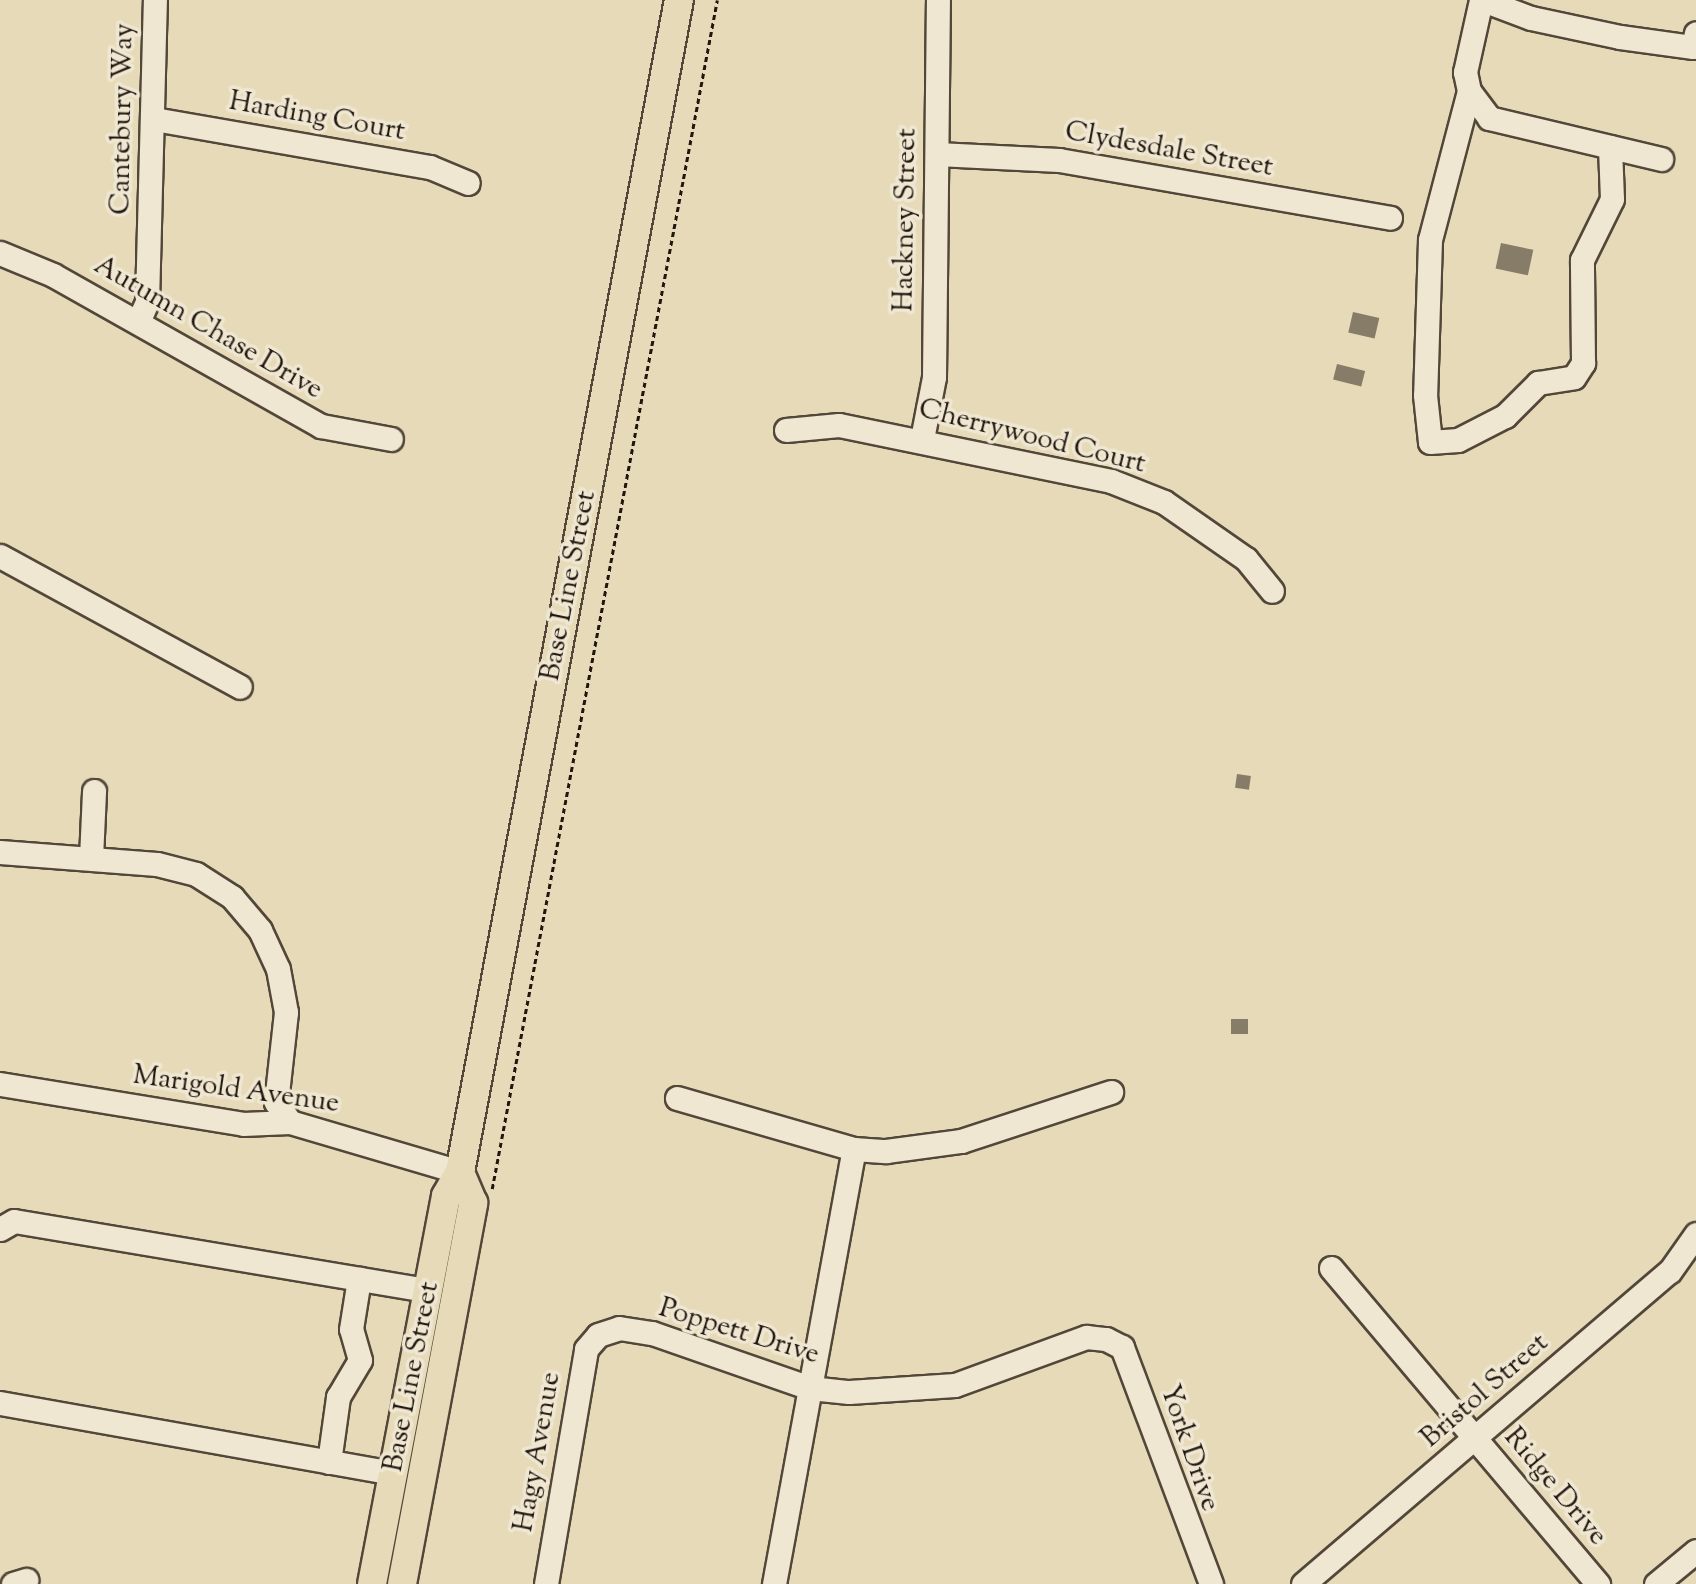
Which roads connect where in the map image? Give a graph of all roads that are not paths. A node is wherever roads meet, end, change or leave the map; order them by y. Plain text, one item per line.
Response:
1 (155, 0) edge
2 (679, 0) edge
3 (938, 0) edge
4 (1482, 0) edge
5 (1696, 33) edge
6 (1469, 91) junction
7 (154, 119) junction
8 (1610, 147) junction
9 (937, 154) junction
10 (1661, 159) dead end
11 (468, 183) dead end
12 (1390, 218) dead end
13 (0, 253) edge
14 (138, 322) junction
15 (786, 430) dead end
16 (391, 439) dead end
17 (922, 439) junction
18 (0, 556) edge
19 (1272, 591) dead end
20 (240, 687) dead end
21 (94, 791) dead end
22 (0, 852) edge
23 (91, 858) junction
24 (0, 1084) edge
25 (1111, 1092) dead end
26 (677, 1098) dead end
27 (290, 1122) junction
28 (854, 1149) junction
29 (460, 1172) junction
30 (0, 1229) edge
31 (1696, 1234) edge
32 (1331, 1268) dead end
33 (359, 1279) junction
34 (428, 1290) junction
35 (598, 1335) joint
36 (1106, 1339) joint
37 (810, 1388) junction
38 (0, 1403) edge
39 (1475, 1438) junction
40 (329, 1462) junction
41 (393, 1473) junction
42 (1696, 1551) edge
43 (372, 1584) edge
44 (400, 1584) edge
45 (546, 1584) edge
46 (774, 1584) edge
47 (1211, 1584) edge
48 (1303, 1584) edge
49 (1598, 1584) edge
50 (1656, 1584) edge

1 - 7 street, Cantebury Way
2 - 29 main road, Base Line Street
3 - 9 street, Hackney Street
4 - 5 street
4 - 6 street
6 - 8 street
6 - 8 street
7 - 11 street, Harding Court
7 - 14 street, Cantebury Way
8 - 10 street
9 - 12 street, Clydesdale Street
9 - 17 street, Hackney Street
13 - 14 street, Autumn Chase Drive
14 - 16 street, Autumn Chase Drive
15 - 17 street, Cherrywood Court
17 - 19 street, Cherrywood Court
18 - 20 street
21 - 23 street
22 - 23 street
23 - 27 street
24 - 27 street, Marigold Avenue
25 - 28 street
26 - 28 street
27 - 29 street, Marigold Avenue
28 - 37 street
29 - 34 main road, Base Line Street
29 - 44 main road, Base Line Street
30 - 33 street
31 - 39 street, Bristol Street
32 - 39 street, Ridge Drive
33 - 34 street
33 - 40 street
34 - 41 main road, Base Line Street
35 - 37 street, Poppett Drive
35 - 45 street, Hagy Avenue
36 - 37 street, Poppett Drive
36 - 47 street, York Drive
37 - 46 street
38 - 40 street
39 - 48 street, Bristol Street
39 - 49 street, Ridge Drive
40 - 41 street
41 - 43 main road, Base Line Street
41 - 44 main road
42 - 50 street

